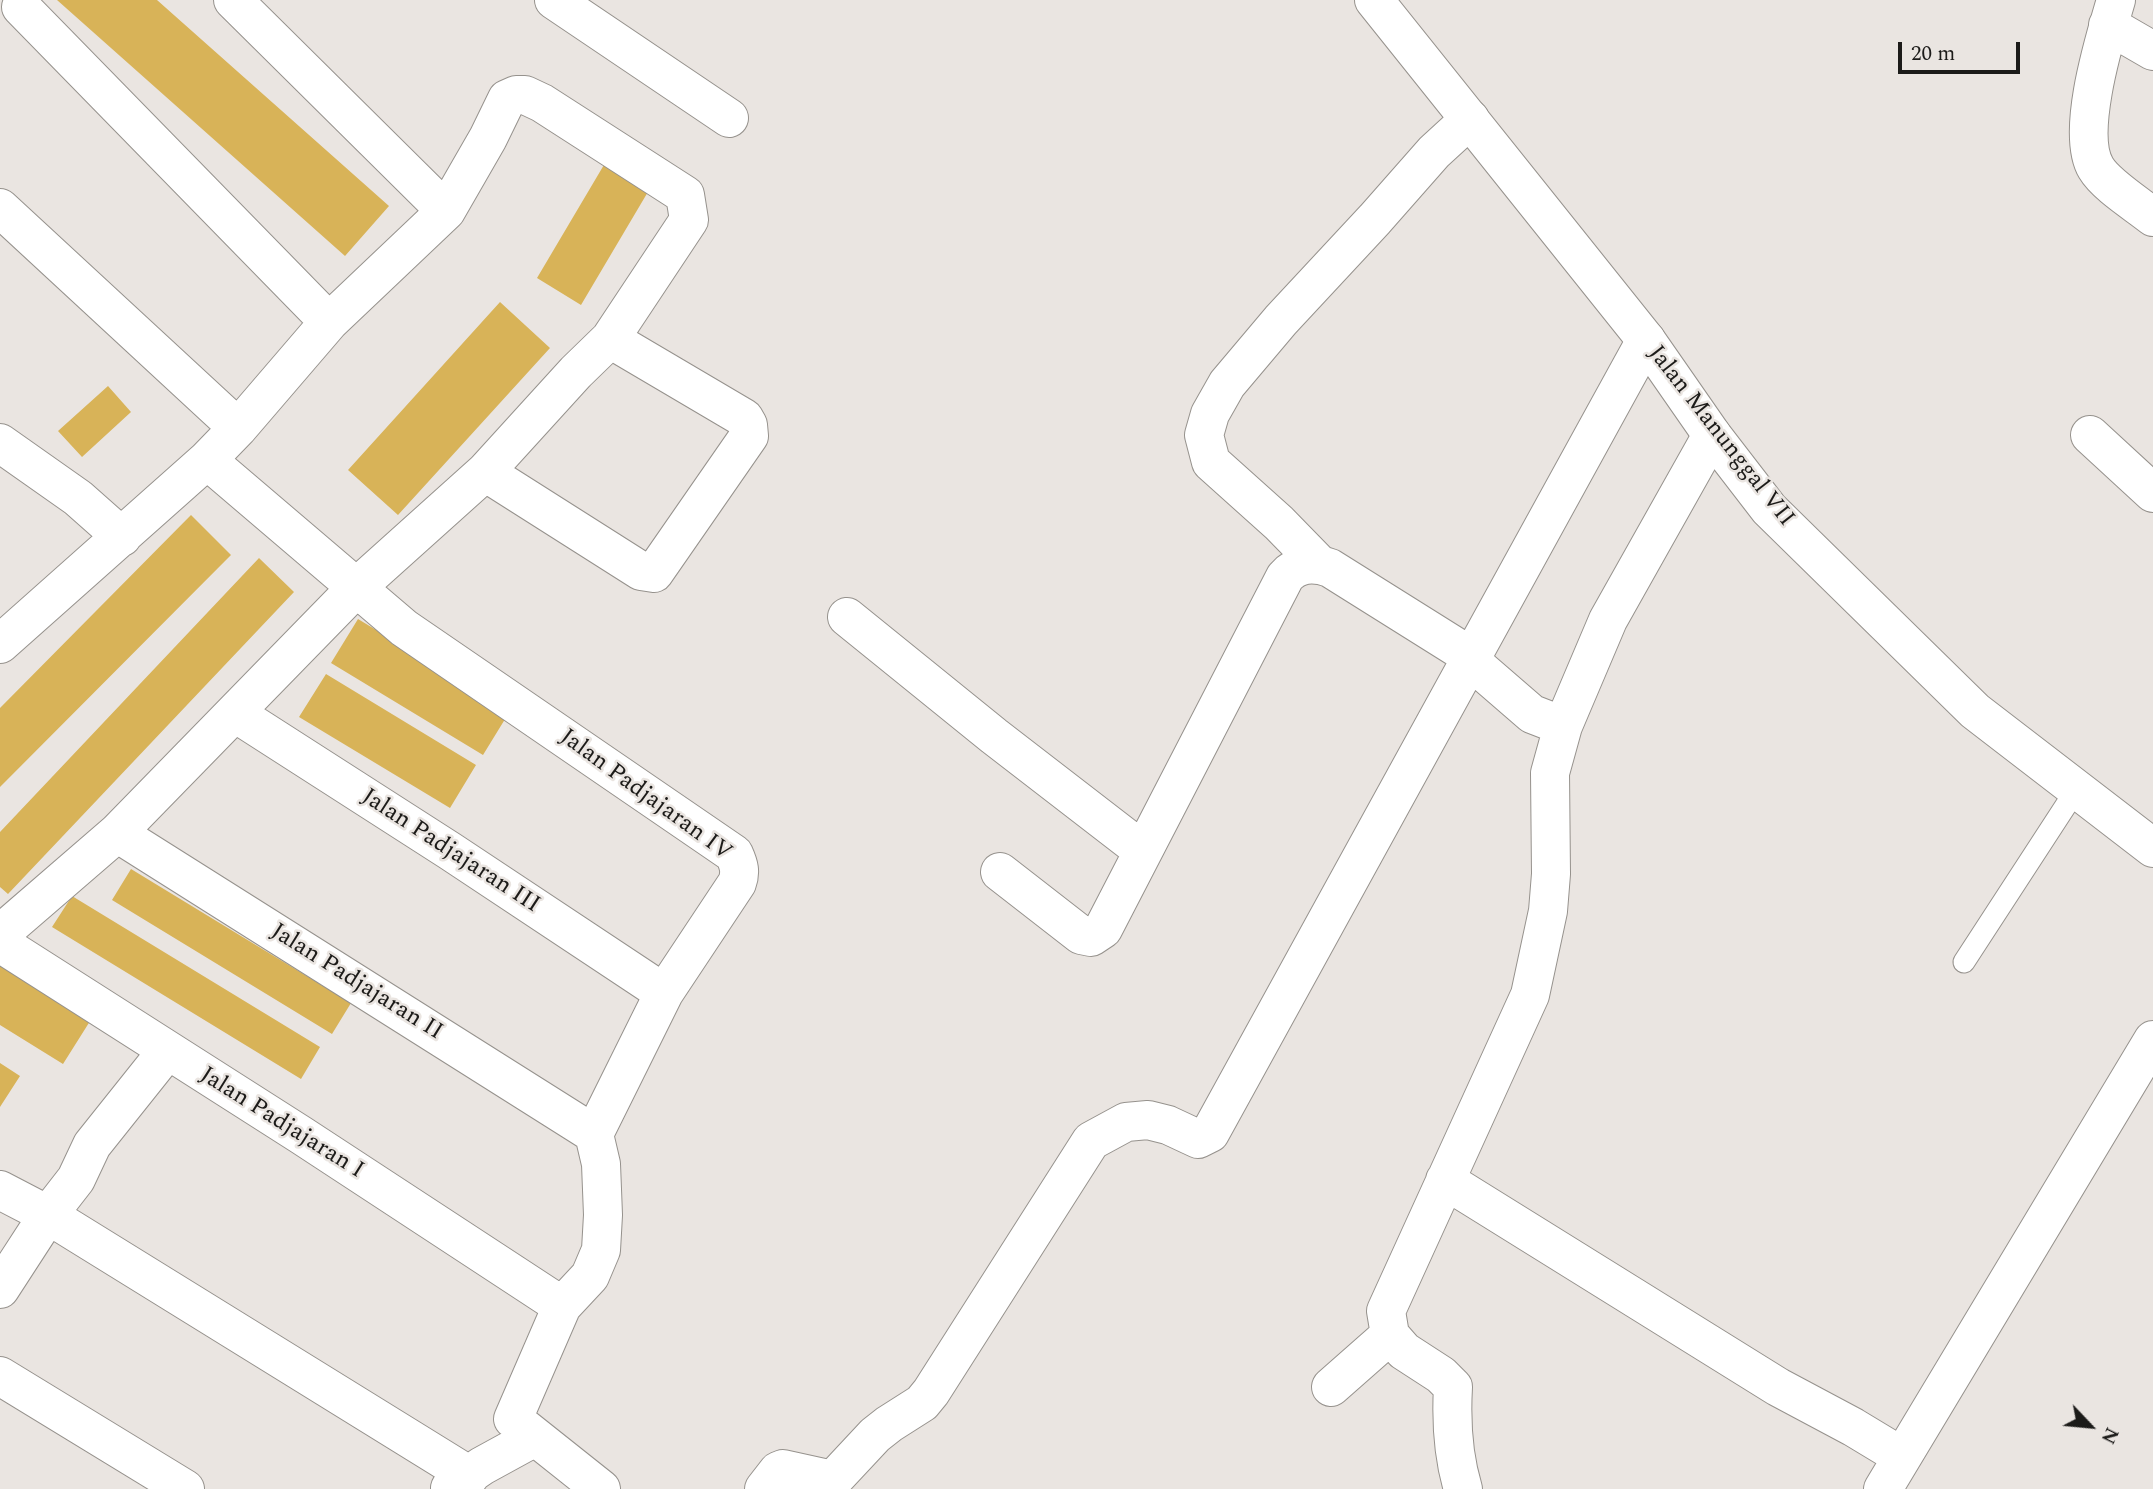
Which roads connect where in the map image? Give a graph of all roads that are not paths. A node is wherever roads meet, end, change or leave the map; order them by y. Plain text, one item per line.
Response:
1 (233, 0) edge
2 (554, 0) edge
3 (1389, 6) edge
4 (2112, 12) edge
5 (16, 13) edge
6 (2153, 51) edge
7 (729, 118) dead end
8 (1470, 119) junction
9 (0, 208) edge
10 (446, 211) junction
11 (2153, 217) edge
12 (329, 322) junction
13 (610, 339) junction
14 (1646, 340) junction
15 (238, 428) junction
16 (1712, 435) junction
17 (2090, 435) dead end
18 (0, 443) edge
19 (207, 460) junction
20 (485, 472) junction
21 (2153, 493) edge
22 (122, 537) junction
23 (1319, 564) junction
24 (357, 587) junction
25 (847, 617) dead end
26 (0, 644) edge
27 (1472, 657) junction
28 (235, 713) junction
29 (1563, 726) junction
30 (2075, 791) junction
31 (117, 833) junction
32 (2153, 848) edge
33 (1143, 852) junction
34 (1000, 872) dead end
35 (0, 934) edge
36 (0, 943) edge
37 (1964, 962) dead end
38 (664, 993) junction
39 (2153, 1040) edge
40 (167, 1051) junction
41 (594, 1134) junction
42 (1445, 1180) junction
43 (0, 1191) edge
44 (48, 1215) junction
45 (0, 1289) edge
46 (562, 1306) junction
47 (1390, 1335) junction
48 (0, 1376) edge
49 (1331, 1387) dead end
50 (524, 1428) junction
51 (1901, 1456) junction
52 (459, 1482) edge
53 (185, 1489) edge
54 (601, 1489) edge
55 (764, 1489) edge
56 (1463, 1489) edge
57 (1883, 1489) edge

1 - 10 street
2 - 7 street
3 - 8 street, Jalan Manunggal VII
4 - 6 street
4 - 11 street
5 - 12 street
8 - 14 street, Jalan Manunggal VII
8 - 23 street
9 - 15 street
10 - 12 street
10 - 13 street
12 - 15 street
13 - 20 street
13 - 20 street
14 - 16 street, Jalan Manunggal VII
14 - 27 street
15 - 19 street
16 - 29 street
16 - 30 street, Jalan Manunggal VII
17 - 21 street
18 - 22 street
19 - 22 street
19 - 24 street, Jalan Padjajaran IV
20 - 24 street
22 - 26 street
23 - 27 street
23 - 33 street
24 - 28 street
24 - 38 street, Jalan Padjajaran IV
25 - 33 street
27 - 29 street
27 - 55 street
28 - 31 street
28 - 38 street, Jalan Padjajaran III
29 - 42 street
30 - 32 street, Jalan Manunggal VII
30 - 37 lane
31 - 35 street
31 - 41 street, Jalan Padjajaran II
33 - 34 street
36 - 40 street, Jalan Padjajaran I
38 - 41 street, Jalan Padjajaran IV
39 - 51 street
40 - 44 street
40 - 46 street, Jalan Padjajaran I
41 - 46 street
42 - 47 street
42 - 51 street
43 - 44 street
44 - 45 street
44 - 52 street
46 - 50 street
47 - 49 street
47 - 56 street
48 - 53 street
50 - 52 street
50 - 54 street
51 - 57 street

